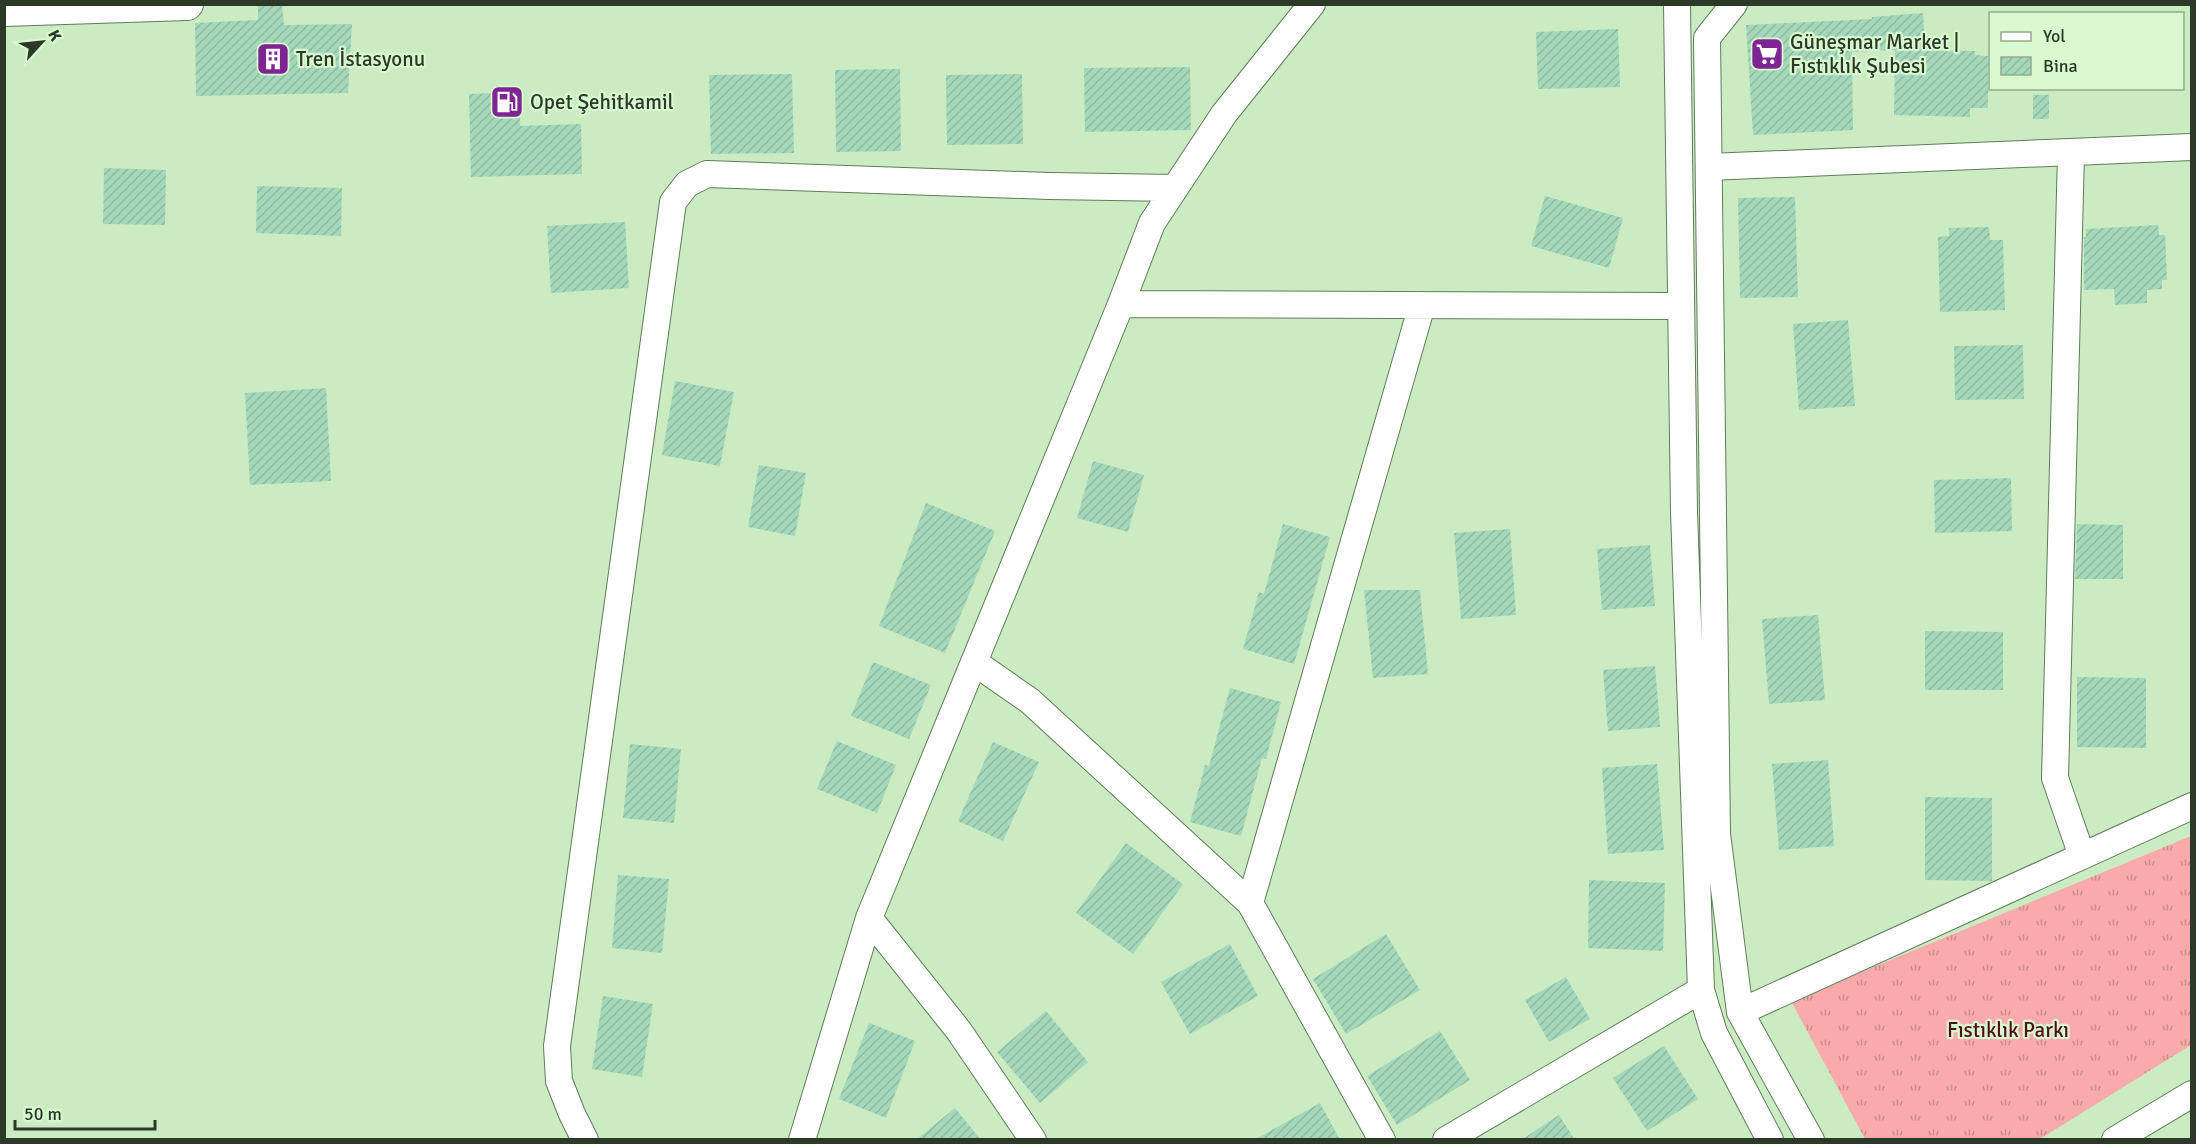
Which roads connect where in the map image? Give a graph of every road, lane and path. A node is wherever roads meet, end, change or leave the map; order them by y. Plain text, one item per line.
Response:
1 (187, 4) edge
2 (1312, 4) edge
3 (1677, 4) edge
4 (1734, 4) edge
5 (4, 10) edge
6 (2192, 147) edge
7 (2071, 153) junction
8 (1708, 167) junction
9 (1175, 188) junction
10 (1121, 304) junction
11 (1422, 305) junction
12 (1681, 306) junction
13 (974, 662) junction
14 (2192, 806) edge
15 (2082, 856) junction
16 (1250, 903) junction
17 (869, 918) junction
18 (1701, 990) junction
19 (1740, 1012) junction
20 (2192, 1094) edge
21 (585, 1140) edge
22 (802, 1140) edge
23 (1033, 1140) edge
24 (1382, 1140) edge
25 (1446, 1140) edge
26 (1770, 1140) edge
27 (1810, 1140) edge
28 (2115, 1140) edge

1 - 5 main road
2 - 9 street
3 - 12 street
4 - 8 street
6 - 7 street
7 - 8 street
7 - 15 street
8 - 19 street
9 - 10 street
9 - 21 street
10 - 11 street
10 - 13 street
11 - 12 street
11 - 16 street
12 - 18 street
13 - 16 street
13 - 17 street
14 - 15 street
15 - 19 street
16 - 24 street
17 - 22 street
17 - 23 street
18 - 25 street
18 - 26 street
19 - 27 street
20 - 28 street

